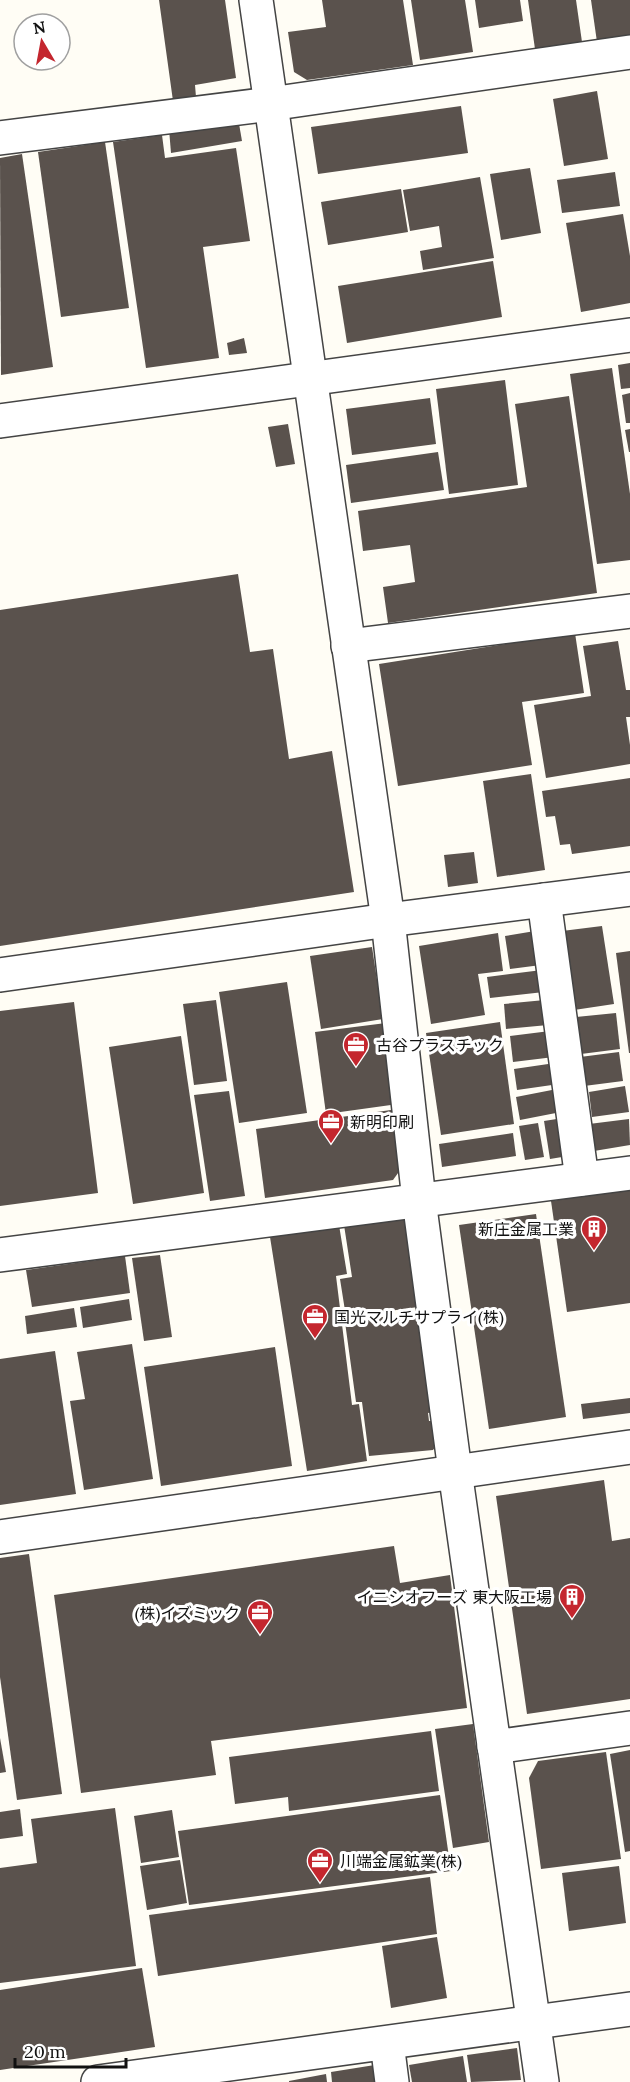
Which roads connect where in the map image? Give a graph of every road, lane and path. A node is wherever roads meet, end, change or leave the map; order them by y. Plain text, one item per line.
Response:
1 (256, 0) edge
2 (630, 52) edge
3 (270, 104) junction
4 (0, 138) edge
5 (630, 335) edge
6 (309, 377) junction
7 (0, 420) edge
8 (630, 611) edge
9 (348, 646) junction
10 (630, 889) edge
11 (544, 900) junction
12 (388, 920) junction
13 (0, 975) edge
14 (630, 1173) edge
15 (582, 1179) junction
16 (419, 1200) junction
17 (0, 1255) edge
18 (630, 1447) edge
19 (455, 1471) junction
20 (0, 1537) edge
21 (630, 1728) edge
22 (494, 1747) junction
23 (630, 2009) edge
24 (533, 2023) junction
25 (387, 2043) junction
26 (252, 2072) edge
27 (172, 2077) edge
28 (98, 2082) edge
29 (392, 2082) edge
30 (542, 2082) edge

1 - 3 street
2 - 3 street
3 - 4 street
3 - 6 street
5 - 6 street
6 - 7 street
6 - 9 street
8 - 9 street
9 - 12 street
10 - 11 street
11 - 12 street
11 - 15 street
12 - 13 street
12 - 16 street
14 - 15 street
15 - 16 street
16 - 17 street
16 - 19 street
18 - 19 street
19 - 20 street
19 - 22 street
21 - 22 street
22 - 24 street
23 - 24 street
24 - 25 street
24 - 30 street
25 - 26 street
25 - 29 street
26 - 27 street
27 - 28 street

